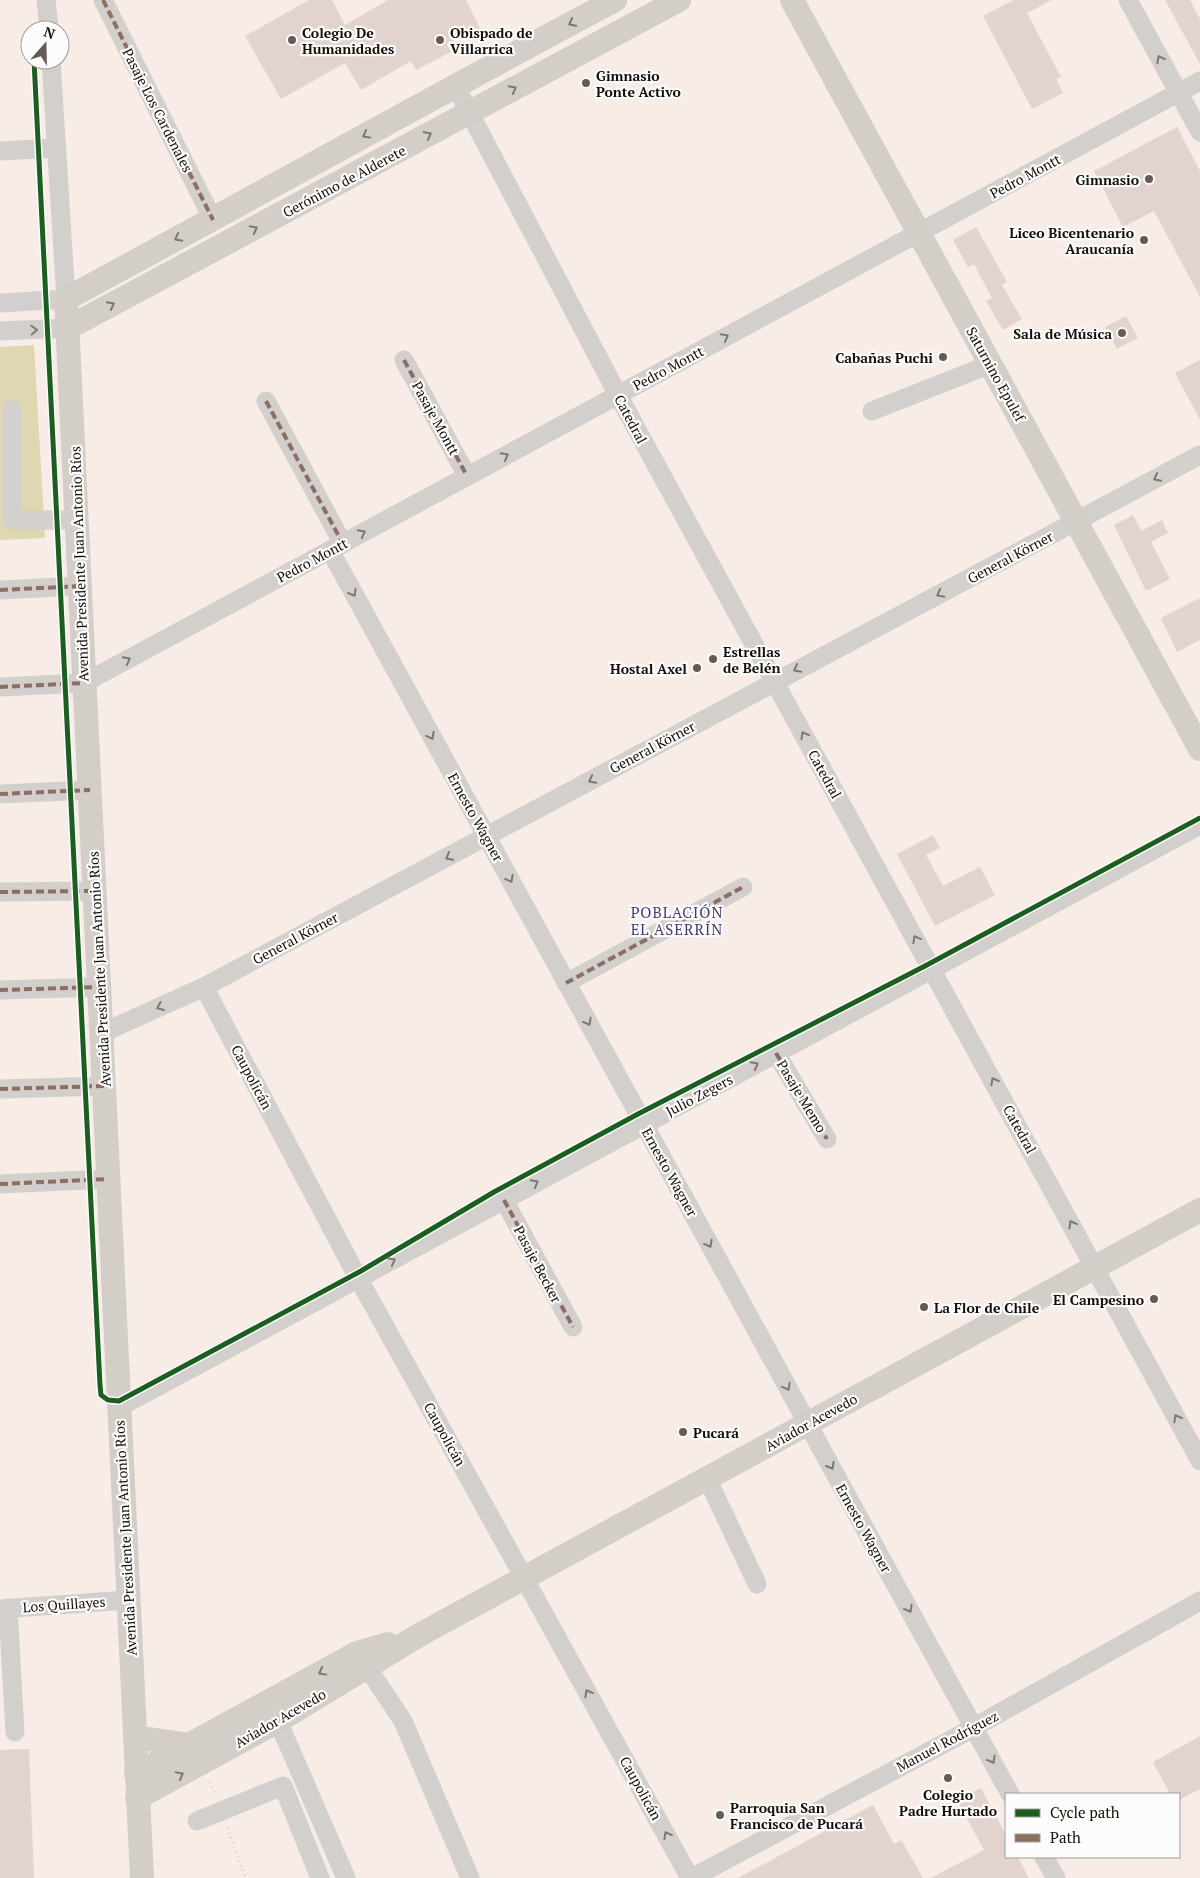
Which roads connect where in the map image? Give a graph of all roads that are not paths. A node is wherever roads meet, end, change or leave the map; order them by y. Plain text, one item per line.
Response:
1 (46, 0) edge
2 (103, 0) edge
3 (615, 0) edge
4 (679, 0) edge
5 (792, 0) edge
6 (1128, 0) edge
7 (48, 20) edge
8 (52, 70) edge
9 (1200, 81) edge
10 (455, 86) junction
11 (1179, 93) junction
12 (470, 113) junction
13 (1200, 132) edge
14 (56, 148) junction
15 (0, 150) edge
16 (213, 220) junction
17 (919, 232) junction
18 (66, 299) junction
19 (0, 303) edge
20 (68, 328) junction
21 (0, 331) edge
22 (404, 360) dead end
23 (990, 364) junction
24 (618, 395) junction
25 (266, 401) dead end
26 (12, 409) dead end
27 (872, 411) dead end
28 (1200, 455) edge
29 (467, 476) junction
30 (78, 520) junction
31 (1076, 522) junction
32 (336, 547) junction
33 (80, 586) junction
34 (0, 590) edge
35 (774, 681) junction
36 (84, 683) junction
37 (0, 688) edge
38 (1200, 749) edge
39 (90, 790) junction
40 (0, 794) edge
41 (1200, 825) edge
42 (486, 837) junction
43 (743, 887) dead end
44 (95, 891) junction
45 (0, 892) edge
46 (933, 969) junction
47 (566, 983) junction
48 (99, 987) junction
49 (204, 987) junction
50 (0, 990) edge
51 (102, 1033) junction
52 (776, 1053) junction
53 (104, 1086) junction
54 (0, 1089) edge
55 (644, 1125) junction
56 (827, 1139) dead end
57 (108, 1179) junction
58 (0, 1184) edge
59 (504, 1200) junction
60 (1200, 1210) edge
61 (1095, 1267) junction
62 (359, 1278) junction
63 (573, 1328) dead end
64 (118, 1408) junction
65 (807, 1424) junction
66 (1200, 1461) edge
67 (708, 1478) junction
68 (525, 1578) junction
69 (757, 1584) dead end
70 (128, 1600) junction
71 (1200, 1601) edge
72 (4, 1608) edge
73 (421, 1634) junction
74 (367, 1667) junction
75 (288, 1691) junction
76 (249, 1712) junction
77 (278, 1721) junction
78 (973, 1726) junction
79 (15, 1732) dead end
80 (134, 1737) junction
81 (190, 1745) junction
82 (136, 1774) junction
83 (1009, 1793) edge
84 (138, 1798) junction
85 (197, 1821) dead end
86 (1045, 1858) edge
87 (142, 1878) edge
88 (320, 1878) edge
89 (346, 1878) edge
90 (470, 1878) edge
91 (691, 1878) edge
92 (1056, 1878) edge

1 - 7 street
2 - 16 street, Pasaje Los Cardenales
3 -> 10 main road, Gerónimo de Alderete
12 -> 4 main road, Gerónimo de Alderete
5 - 17 main road, Saturnino Epulef
11 -> 6 street
8 - 14 street, Avenida Presidente Juan Antonio Ríos
9 - 11 street, Pedro Montt
10 - 12 street, Catedral
10 -> 16 main road, Gerónimo de Alderete
11 - 13 street
11 - 17 street, Pedro Montt
20 -> 12 main road, Gerónimo de Alderete
12 - 24 street, Catedral
14 - 15 street
14 - 18 street, Avenida Presidente Juan Antonio Ríos
16 -> 18 main road, Gerónimo de Alderete
17 - 23 main road, Saturnino Epulef
24 -> 17 street, Pedro Montt
18 - 19 street, Gerónimo de Alderete
18 - 20 main road, Avenida Presidente Juan Antonio Ríos
21 -> 20 street, Gerónimo de Alderete
20 - 30 main road, Avenida Presidente Juan Antonio Ríos
22 - 29 street, Pasaje Montt
23 - 27 street
23 - 31 main road, Saturnino Epulef
29 -> 24 street, Pedro Montt
24 - 35 street, Catedral
25 - 32 street, Ernesto Wagner
26 - 30 street
28 -> 31 street, General Körner
32 -> 29 street, Pedro Montt
30 - 33 main road, Avenida Presidente Juan Antonio Ríos
31 -> 35 street, General Körner
31 - 38 main road, Saturnino Epulef
36 -> 32 street, Pedro Montt
32 -> 42 street, Ernesto Wagner
33 - 34 street
33 - 36 main road, Avenida Presidente Juan Antonio Ríos
35 -> 42 street, General Körner
46 -> 35 street, Catedral
36 - 37 street
36 - 39 main road, Avenida Presidente Juan Antonio Ríos
39 - 40 street
39 - 44 main road, Avenida Presidente Juan Antonio Ríos
41 - 46 street, Julio Zegers
42 -> 47 street, Ernesto Wagner
42 -> 49 street, General Körner
43 - 47 street
44 - 45 street
44 - 48 main road, Avenida Presidente Juan Antonio Ríos
46 - 52 street, Julio Zegers
61 -> 46 street, Catedral
47 -> 55 street, Ernesto Wagner
48 - 50 street
48 - 51 main road, Avenida Presidente Juan Antonio Ríos
49 -> 51 street, General Körner
49 - 62 street, Caupolicán
51 - 53 main road, Avenida Presidente Juan Antonio Ríos
55 -> 52 street, Julio Zegers
52 - 56 street, Pasaje Memo
53 - 54 street
53 - 57 main road, Avenida Presidente Juan Antonio Ríos
59 -> 55 street, Julio Zegers
55 -> 65 street, Ernesto Wagner
57 - 58 street
57 - 64 main road, Avenida Presidente Juan Antonio Ríos
62 -> 59 street, Julio Zegers
59 - 63 street, Pasaje Becker
60 - 61 main road, Aviador Acevedo
61 - 65 main road, Aviador Acevedo
66 -> 61 street, Catedral
62 - 64 street, Julio Zegers
62 - 68 street, Caupolicán
64 - 70 main road, Avenida Presidente Juan Antonio Ríos
65 - 67 main road, Aviador Acevedo
65 -> 78 street, Ernesto Wagner
67 - 68 main road, Aviador Acevedo
67 - 69 street
68 - 73 main road, Aviador Acevedo
91 -> 68 street, Caupolicán
70 - 72 street, Los Quillayes
70 - 80 main road, Avenida Presidente Juan Antonio Ríos
71 - 78 street, Manuel Rodríguez
72 - 79 street
73 - 74 main road, Aviador Acevedo
73 -> 75 main road, Aviador Acevedo
74 - 77 main road, Aviador Acevedo
74 - 90 street
75 - 76 main road, Aviador Acevedo
75 - 77 main road
76 - 77 main road
76 - 81 main road, Aviador Acevedo
84 -> 77 main road, Aviador Acevedo
77 - 89 street
78 -> 83 street, Ernesto Wagner
78 - 91 street, Manuel Rodríguez
80 - 81 main road
80 - 82 main road, Avenida Presidente Juan Antonio Ríos
81 - 82 main road, Aviador Acevedo
82 - 84 main road, Avenida Presidente Juan Antonio Ríos
84 - 87 main road, Avenida Presidente Juan Antonio Ríos
85 - 88 street
86 - 92 street

